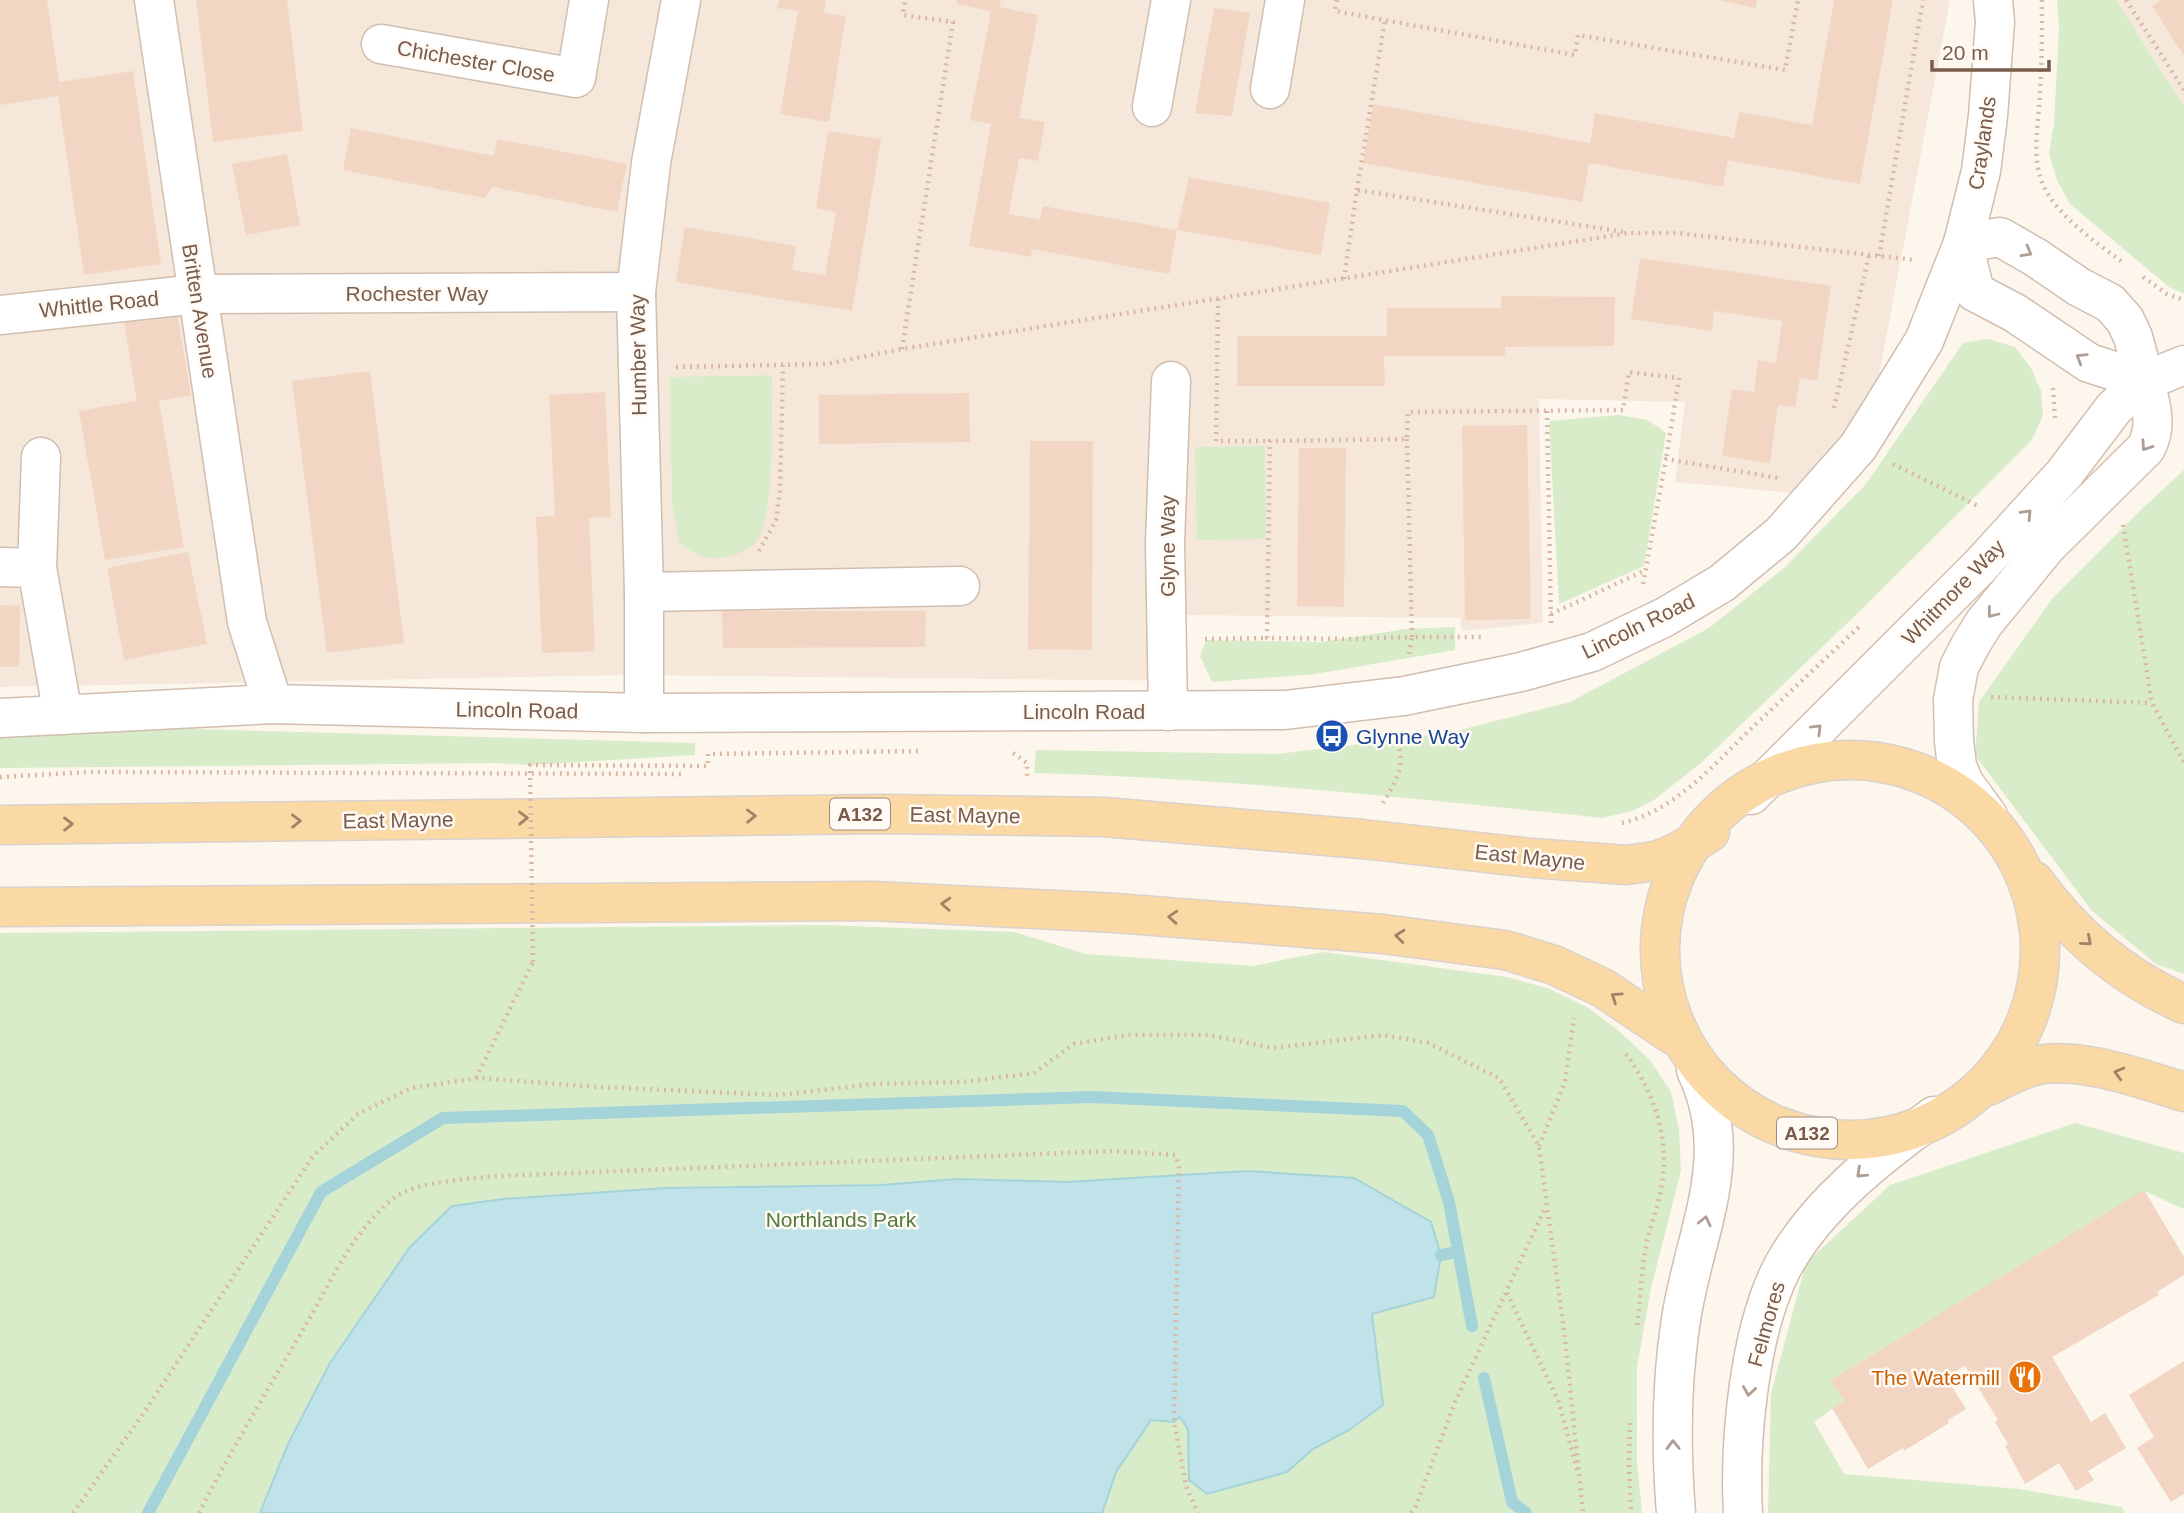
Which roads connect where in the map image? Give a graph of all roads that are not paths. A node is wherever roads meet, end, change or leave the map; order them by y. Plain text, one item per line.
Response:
1 (154, 0) edge
2 (589, 0) edge
3 (681, 0) edge
4 (1171, 0) edge
5 (1285, 0) edge
6 (1993, 0) edge
7 (381, 44) dead end
8 (1270, 89) dead end
9 (1152, 107) dead end
10 (1958, 254) junction
11 (636, 292) junction
12 (198, 293) junction
13 (0, 315) edge
14 (2184, 365) edge
15 (1171, 381) dead end
16 (2145, 381) junction
17 (41, 457) dead end
18 (0, 567) edge
19 (37, 568) junction
20 (960, 586) dead end
21 (644, 592) junction
22 (273, 704) junction
23 (1168, 711) junction
24 (644, 713) junction
25 (63, 715) junction
26 (0, 718) edge
27 (1751, 795) junction
28 (1988, 816) junction
29 (0, 825) edge
30 (1710, 832) junction
31 (2013, 850) junction
32 (0, 907) edge
33 (2184, 1004) edge
34 (1673, 1035) junction
35 (1696, 1070) junction
36 (1982, 1089) junction
37 (2184, 1092) edge
38 (1934, 1116) junction
39 (1676, 1513) edge
40 (1743, 1513) edge

1 - 12 street, Britten Avenue
2 - 7 street, Chichester Close
3 - 11 street, Humber Way
4 - 9 street
5 - 8 street
6 - 10 street, Craylands
16 -> 10 street
10 -> 16 street
10 - 23 street, Lincoln Road
11 - 12 street, Rochester Way
11 - 21 street, Humber Way
12 - 13 street, Whittle Road
12 - 22 street, Britten Avenue
14 - 16 street, Whitmore Way
15 - 23 street, Glyne Way
27 -> 16 street, Whitmore Way
16 -> 28 street, Whitmore Way
17 - 19 street
18 - 19 street
19 - 25 street
20 - 21 street
21 - 24 street, Humber Way
22 - 24 street, Lincoln Road
22 - 25 street, Lincoln Road
23 - 24 street, Lincoln Road
25 - 26 street, Lincoln Road
27 - 28 main road, A132
27 - 30 main road, A132
28 - 31 main road, A132
29 -> 30 main road, East Mayne / A132
30 - 34 main road, A132
31 -> 33 main road, A132
31 - 36 main road, A132
34 -> 32 main road, A132
34 - 35 main road, A132
35 - 38 main road, A132
39 -> 35 street
37 -> 36 main road, A132
36 - 38 main road, A132
38 -> 40 street, Felmores

